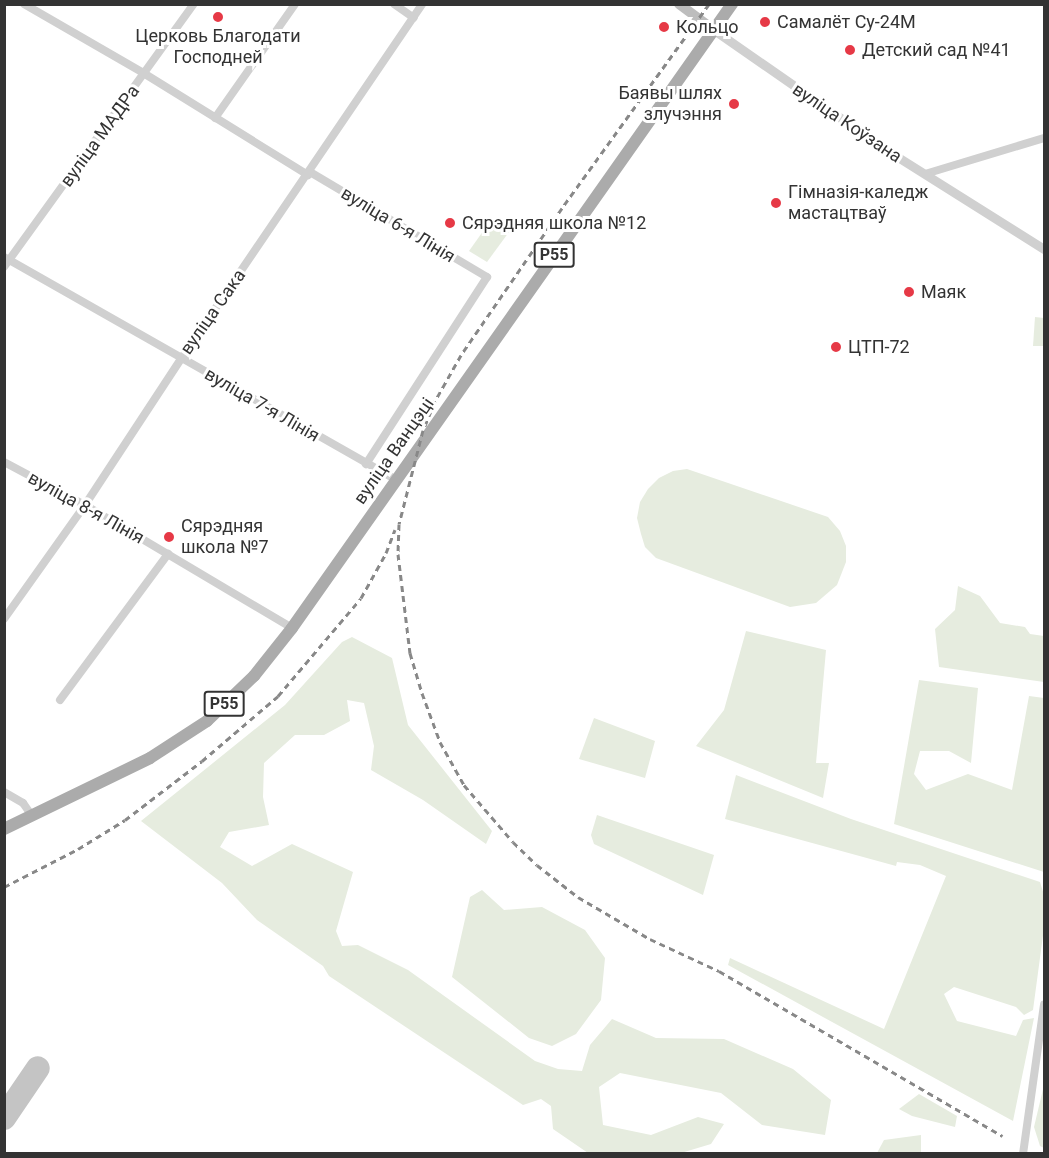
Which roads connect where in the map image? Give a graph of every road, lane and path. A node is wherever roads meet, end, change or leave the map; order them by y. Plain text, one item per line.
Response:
1 (24, 4) edge
2 (194, 4) edge
3 (294, 4) edge
4 (394, 4) edge
5 (423, 4) edge
6 (679, 4) edge
7 (732, 4) edge
8 (414, 18) junction
9 (714, 30) junction
10 (145, 74) junction
11 (215, 118) junction
12 (1044, 138) edge
13 (309, 174) junction
14 (925, 174) junction
15 (1044, 249) edge
16 (7, 258) edge
17 (4, 267) edge
18 (487, 277) joint
19 (181, 359) junction
20 (4, 462) edge
21 (366, 465) junction
22 (396, 480) junction
23 (85, 505) junction
24 (168, 554) junction
25 (4, 619) edge
26 (292, 628) junction
27 (60, 700) dead end
28 (4, 792) edge
29 (32, 816) junction
30 (4, 829) edge
31 (1044, 1004) edge
32 (1023, 1154) edge

1 - 10 street, вуліца 6-я Лінія
2 - 10 street, вуліца МАДРа
3 - 11 street
4 - 8 street
5 - 8 street, вуліца Сака
6 - 9 main road
7 - 9 main road, вуліца Ванцэці / Р55
8 - 13 street, вуліца Сака
9 - 14 street, вуліца Коўзана
9 - 22 main road, вуліца Ванцэці / Р55
10 - 11 street, вуліца 6-я Лінія
10 - 16 street, вуліца МАДРа
11 - 13 street, вуліца 6-я Лінія
12 - 14 street
13 - 18 street, вуліца 6-я Лінія
13 - 19 street, вуліца Сака
14 - 15 street, вуліца Коўзана
16 - 17 street, вуліца МАДРа
16 - 19 street, вуліца 7-я Лінія
18 - 21 street, вуліца Ванцэці
19 - 21 street, вуліца 7-я Лінія
19 - 23 street, вуліца Сака
20 - 23 street, вуліца 8-я Лінія
21 - 22 street, вуліца 7-я Лінія
22 - 26 main road, вуліца Ванцэці / Р55
23 - 24 street, вуліца 8-я Лінія
23 - 25 street, вуліца Сака
24 - 26 street, вуліца 8-я Лінія
24 - 27 street
26 - 29 main road, вуліца Ванцэці / Р55
28 - 29 street
29 - 30 main road, вуліца Ванцэці / Р55
31 - 32 street

